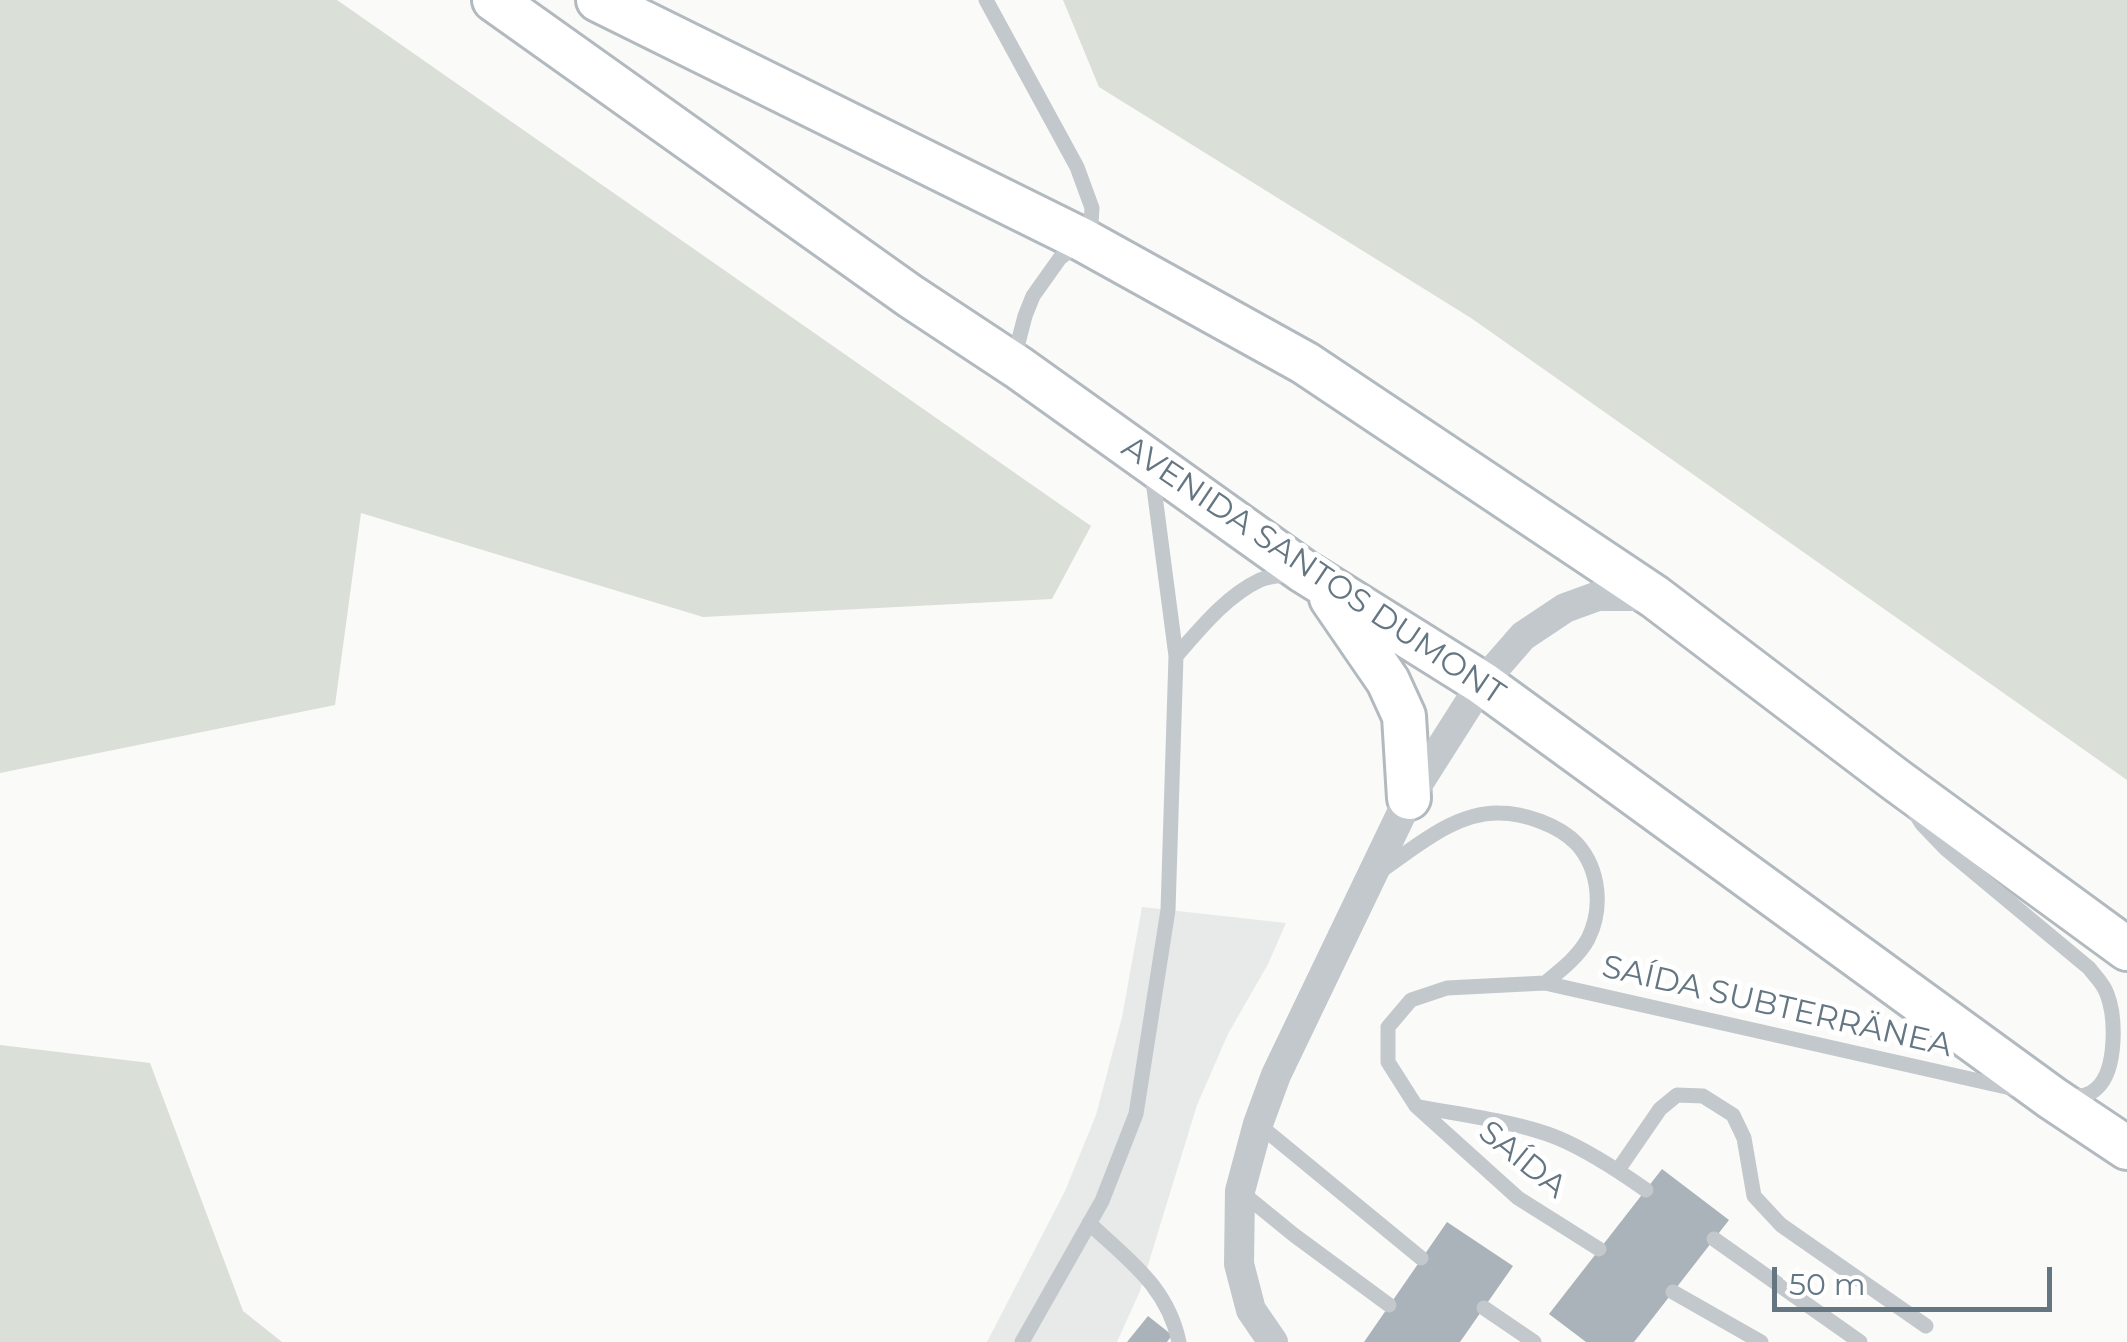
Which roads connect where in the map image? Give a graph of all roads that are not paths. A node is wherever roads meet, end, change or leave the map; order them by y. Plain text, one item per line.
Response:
1 (494, 0) edge
2 (598, 0) edge
3 (986, 0) edge
4 (1083, 240) junction
5 (1019, 368) junction
6 (1151, 464) junction
7 (1311, 576) junction
8 (1654, 596) junction
9 (1176, 656) junction
10 (1482, 682) junction
11 (1896, 780) junction
12 (1409, 798) junction
13 (1372, 876) junction
14 (2127, 949) edge
15 (1545, 983) junction
16 (2052, 1098) junction
17 (1416, 1106) junction
18 (1258, 1124) junction
19 (2127, 1148) edge
20 (1618, 1170) junction
21 (1646, 1190) dead end
22 (1240, 1191) junction
23 (1090, 1223) junction
24 (1714, 1238) dead end
25 (1599, 1249) dead end
26 (1421, 1258) dead end
27 (1673, 1292) dead end
28 (1390, 1305) dead end
29 (1484, 1308) dead end
30 (1926, 1326) dead end
31 (1022, 1342) edge
32 (1179, 1342) edge
33 (1273, 1342) edge
34 (1534, 1342) edge
35 (1761, 1342) edge
36 (1860, 1342) edge

1 - 5 main road, AVENIDA SANTOS DUMONT
2 - 4 main road
3 - 4 lane
4 - 5 lane
4 - 8 main road
5 - 6 main road, AVENIDA SANTOS DUMONT
6 - 7 main road, AVENIDA SANTOS DUMONT
6 - 9 lane
7 - 9 lane
7 - 10 main road, AVENIDA SANTOS DUMONT
7 - 12 main road
8 - 10 street
8 - 11 main road
9 - 23 lane
10 - 12 street
10 - 16 main road, AVENIDA SANTOS DUMONT
11 - 14 main road
11 - 16 lane, SAÍDA SUBTERRÄNEA
12 - 13 street
13 - 15 lane
13 - 18 street
15 - 16 lane, SAÍDA SUBTERRÄNEA
15 - 17 lane, SAÍDA SUBTERRÄNEA
16 - 19 main road, AVENIDA SANTOS DUMONT
17 - 20 lane
17 - 25 lane, SAÍDA
18 - 22 street
18 - 26 lane
20 - 21 lane
20 - 30 lane
22 - 28 lane
22 - 33 street
23 - 31 lane
23 - 32 lane
24 - 36 lane
27 - 35 lane
29 - 34 lane

